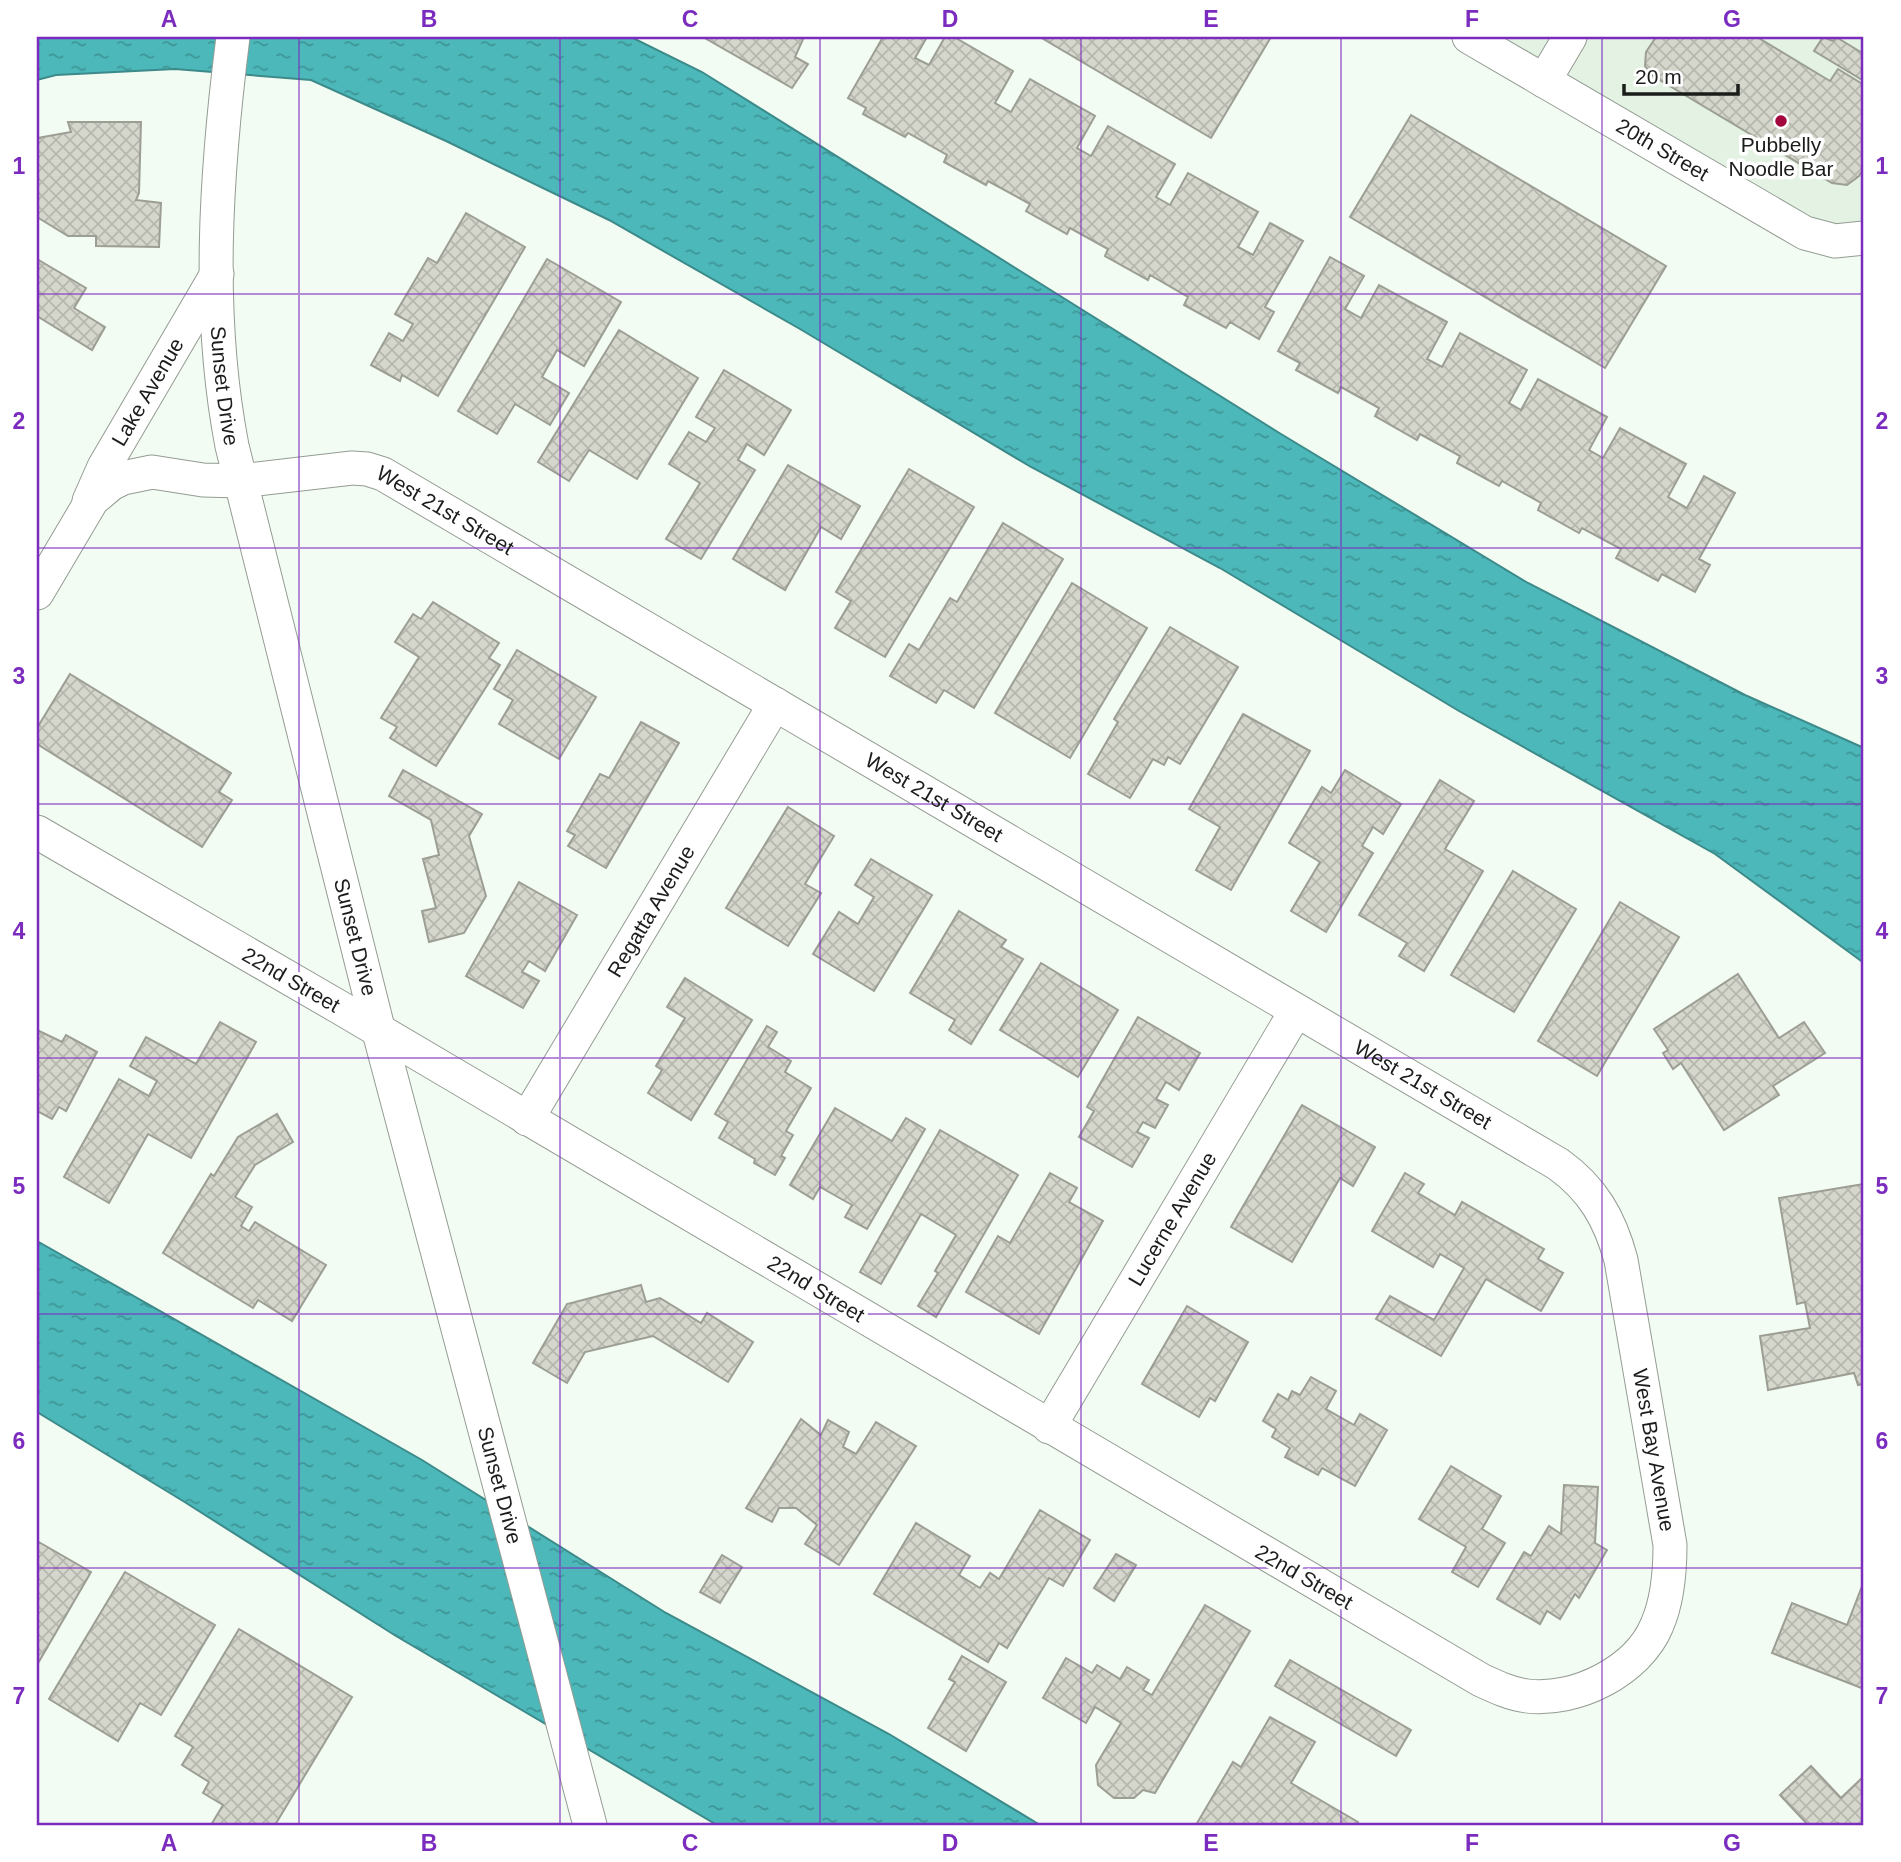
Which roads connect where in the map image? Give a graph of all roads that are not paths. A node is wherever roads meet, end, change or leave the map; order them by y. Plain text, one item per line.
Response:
1 (233, 37) edge
2 (1469, 37) edge
3 (1570, 37) edge
4 (1544, 81) junction
5 (1864, 238) edge
6 (217, 274) junction
7 (240, 481) junction
8 (84, 512) junction
9 (37, 593) edge
10 (775, 704) junction
11 (37, 832) edge
12 (1296, 1011) junction
13 (379, 1032) junction
14 (527, 1119) junction
15 (1600, 1206) joint
16 (1049, 1427) junction
17 (1607, 1679) joint
18 (590, 1825) edge

1 - 6 street, Sunset Drive
2 - 4 street, 20th Street
3 - 4 street
4 - 5 street, 20th Street
6 - 7 street, Sunset Drive
6 - 8 street, Lake Avenue
7 - 8 street, Lake Avenue
7 - 10 street, West 21st Street
7 - 13 street, Sunset Drive
8 - 9 street, Lake Avenue
10 - 12 street, West 21st Street
10 - 14 street, Regatta Avenue
11 - 13 street, 22nd Street
12 - 15 street, West 21st Street
12 - 16 street, Lucerne Avenue
13 - 14 street, 22nd Street
13 - 18 street, Sunset Drive
14 - 16 street, 22nd Street
15 - 17 street, West Bay Avenue
16 - 17 street, 22nd Street

